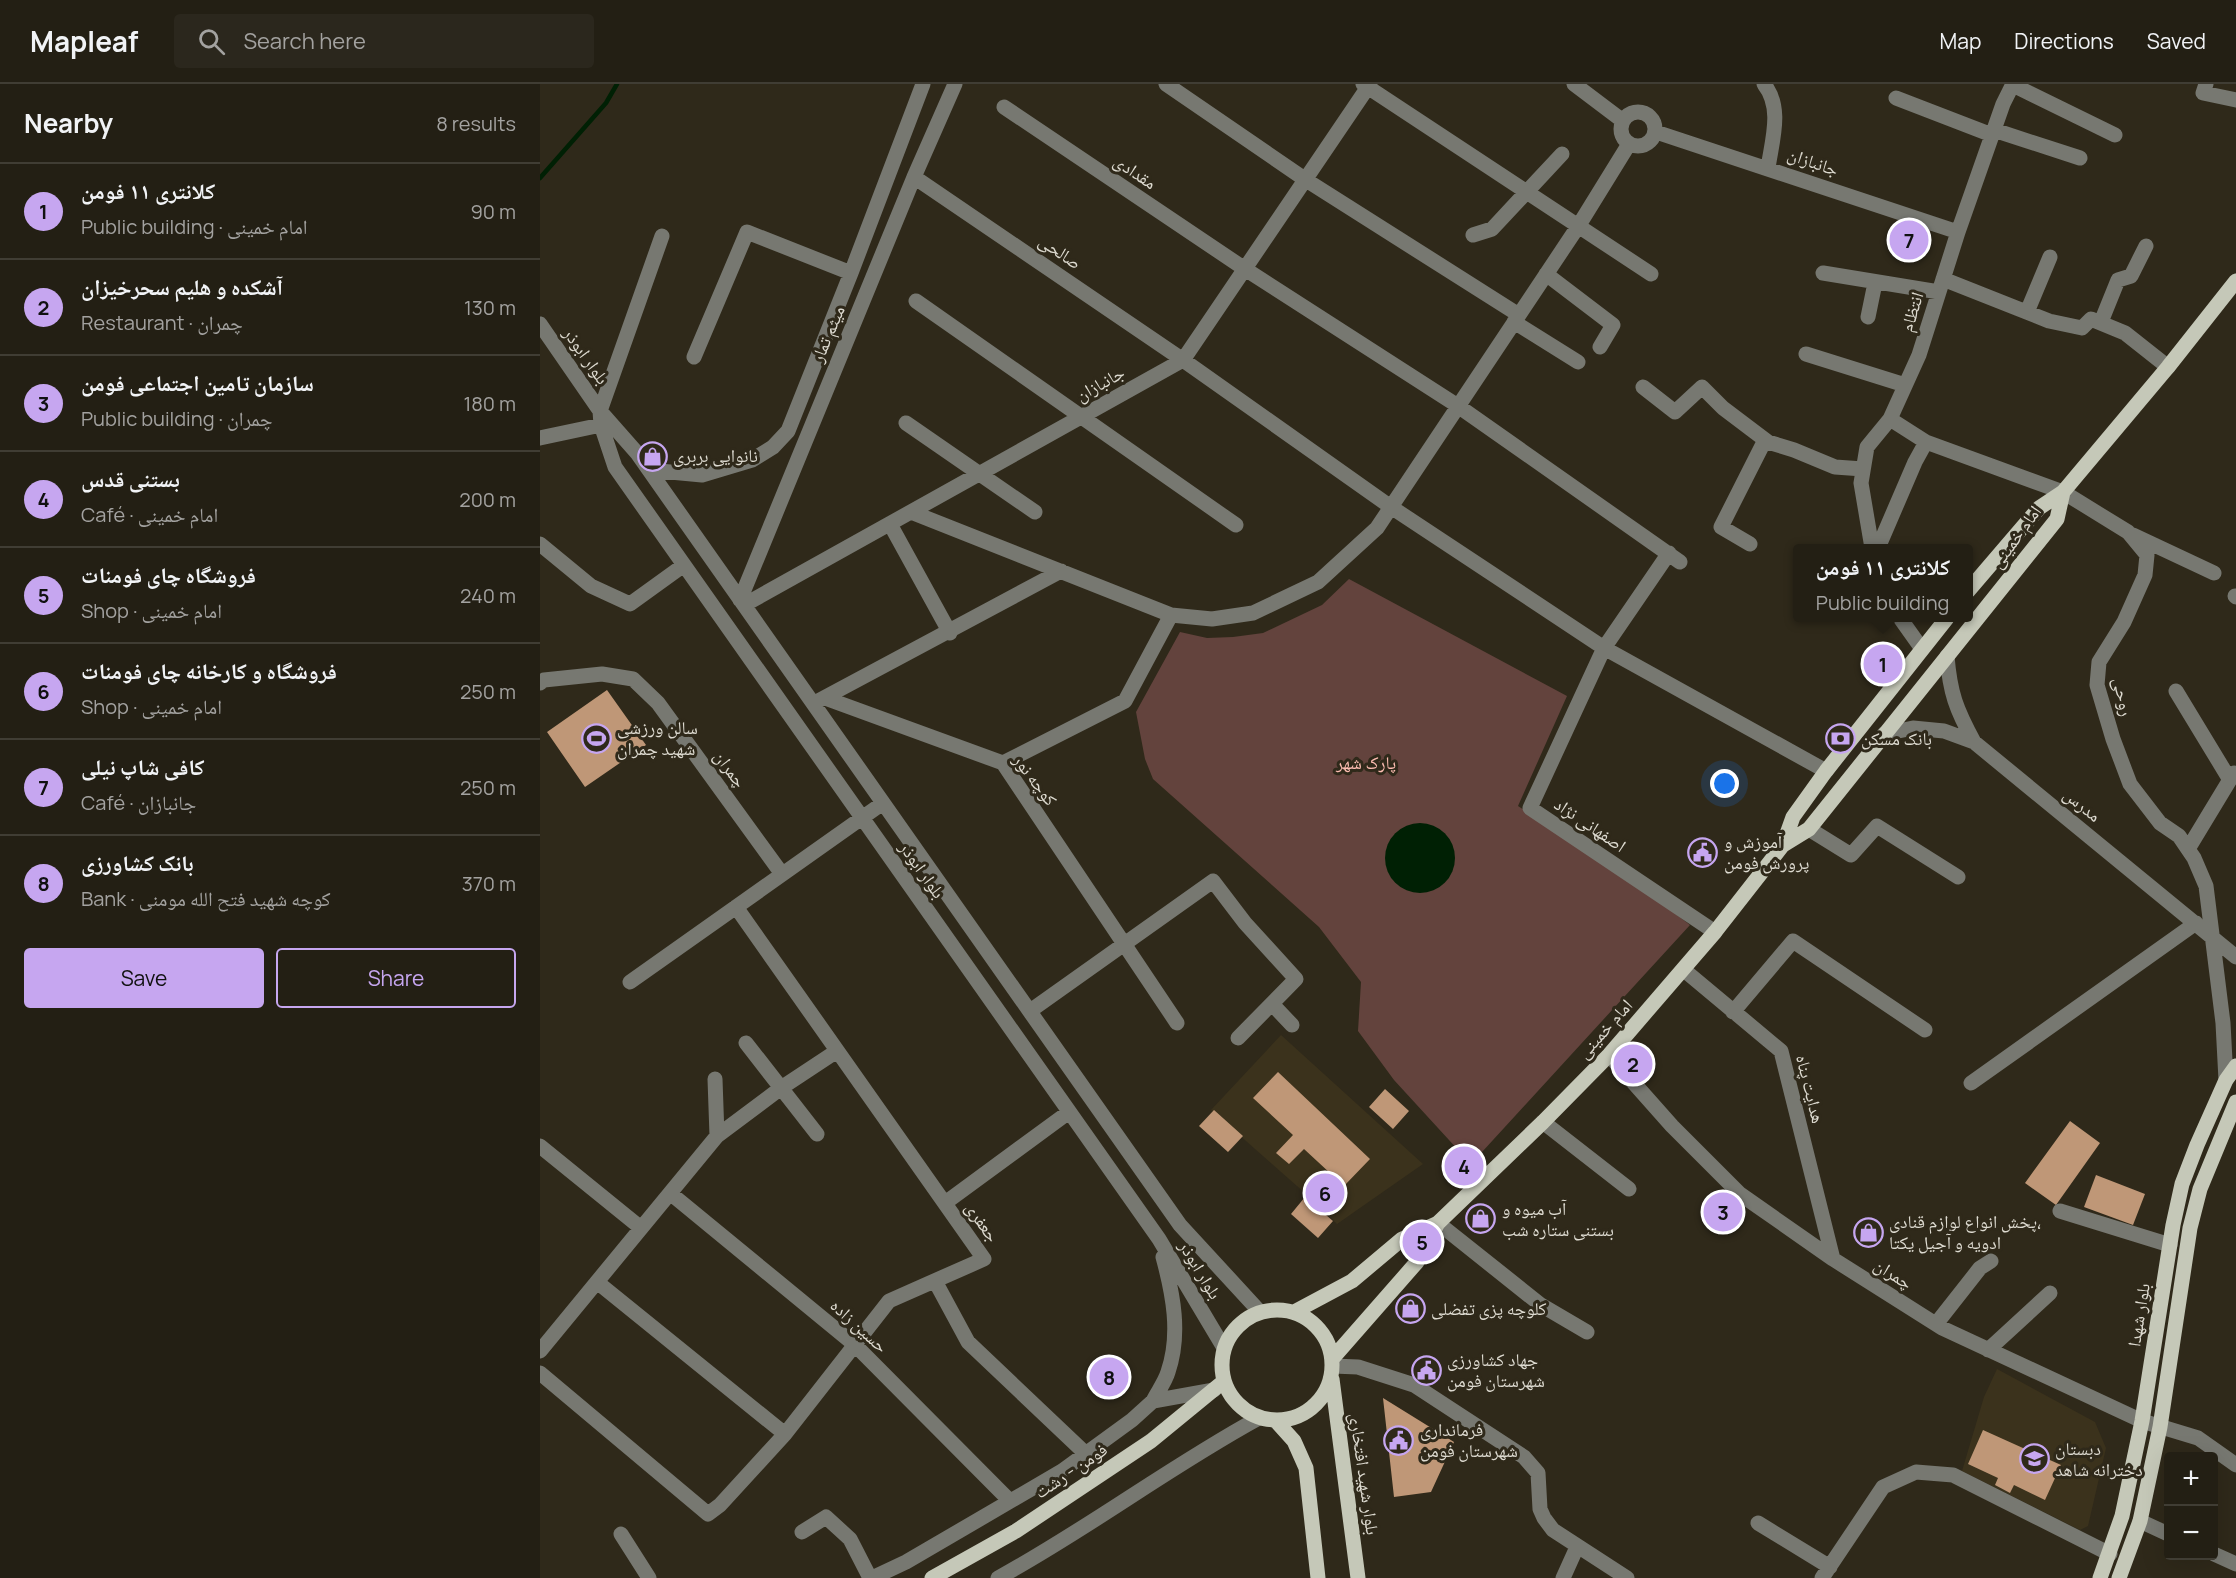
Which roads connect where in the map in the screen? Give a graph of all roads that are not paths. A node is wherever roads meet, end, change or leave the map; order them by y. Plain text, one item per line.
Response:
1 (923, 84) edge
2 (955, 84) edge
3 (1166, 84) edge
4 (1574, 84) edge
5 (1764, 84) edge
6 (1367, 85) edge
7 (2013, 85) edge
8 (2205, 88) edge
9 (1896, 98) dead end
10 (2236, 100) edge
11 (1004, 107) dead end
12 (911, 114) junction
13 (1623, 121) junction
14 (937, 126) junction
15 (1656, 132) junction
16 (1993, 132) junction
17 (2115, 135) dead end
18 (1629, 144) junction
19 (1562, 154) dead end
20 (2080, 158) dead end
21 (1768, 168) junction
22 (914, 177) junction
23 (1305, 180) junction
24 (1527, 190) junction
25 (1579, 225) junction
26 (1958, 231) junction
27 (1473, 235) dead end
28 (662, 236) dead end
29 (2146, 246) dead end
30 (2050, 256) dead end
31 (1245, 269) junction
32 (851, 273) junction
33 (1822, 273) dead end
34 (1546, 274) junction
35 (1651, 274) dead end
36 (2236, 281) edge
37 (1875, 282) junction
38 (1941, 285) junction
39 (916, 301) dead end
40 (2027, 312) junction
41 (1868, 317) dead end
42 (1517, 319) junction
43 (2101, 322) junction
44 (540, 324) edge
45 (1600, 347) dead end
46 (1806, 354) dead end
47 (694, 357) dead end
48 (1183, 360) junction
49 (1578, 362) dead end
50 (2168, 367) junction
51 (1905, 384) junction
52 (1643, 387) dead end
53 (1458, 406) junction
54 (1081, 417) junction
55 (601, 418) junction
56 (1890, 419) junction
57 (906, 423) dead end
58 (788, 431) junction
59 (540, 438) edge
60 (804, 440) junction
61 (1765, 440) junction
62 (1926, 442) junction
63 (1863, 469) junction
64 (649, 470) junction
65 (981, 473) junction
66 (2063, 492) junction
67 (1391, 507) junction
68 (911, 512) junction
69 (1035, 512) dead end
70 (890, 524) junction
71 (1236, 525) dead end
72 (2128, 532) junction
73 (540, 544) edge
74 (1750, 544) dead end
75 (1871, 544) edge
76 (1880, 544) edge
77 (684, 565) junction
78 (1061, 571) junction
79 (2214, 573) dead end
80 (1973, 585) edge
81 (742, 603) junction
82 (1171, 615) junction
83 (1903, 622) edge
84 (1944, 622) edge
85 (950, 633) junction
86 (1604, 648) junction
87 (1922, 649) junction
88 (1947, 656) junction
89 (540, 683) edge
90 (2176, 691) dead end
91 (819, 701) junction
92 (1884, 734) junction
93 (1974, 742) junction
94 (1003, 763) junction
95 (1826, 771) junction
96 (2233, 775) edge
97 (883, 803) junction
98 (862, 818) junction
99 (1809, 829) junction
100 (1783, 845) junction
101 (2188, 849) junction
102 (782, 874) junction
103 (1958, 877) dead end
104 (736, 907) junction
105 (2196, 923) junction
106 (1715, 932) junction
107 (2211, 936) junction
108 (1124, 944) junction
109 (2236, 944) edge
110 (2236, 957) edge
111 (1683, 970) junction
112 (630, 982) dead end
113 (1272, 1004) junction
114 (1030, 1011) junction
115 (1734, 1011) junction
116 (1177, 1023) dead end
117 (1292, 1025) dead end
118 (1925, 1030) dead end
119 (1238, 1038) dead end
120 (746, 1043) dead end
121 (837, 1051) junction
122 (1609, 1055) junction
123 (2236, 1066) edge
124 (715, 1078) dead end
125 (2226, 1080) junction
126 (1971, 1083) dead end
127 (781, 1088) junction
128 (2236, 1102) edge
129 (1069, 1112) junction
130 (1543, 1122) junction
131 (817, 1134) dead end
132 (717, 1136) junction
133 (540, 1146) edge
134 (1629, 1189) dead end
135 (670, 1193) junction
136 (945, 1203) junction
137 (2060, 1211) dead end
138 (1438, 1223) junction
139 (641, 1228) junction
140 (1159, 1239) junction
141 (2170, 1245) junction
142 (1833, 1259) junction
143 (1991, 1261) dead end
144 (935, 1281) junction
145 (597, 1282) junction
146 (2050, 1293) dead end
147 (1260, 1312) junction
148 (1294, 1312) junction
149 (1936, 1324) junction
150 (1587, 1332) dead end
151 (855, 1345) junction
152 (1224, 1348) junction
153 (1988, 1350) junction
154 (540, 1351) edge
155 (1332, 1367) junction
156 (540, 1373) edge
157 (1219, 1386) junction
158 (1153, 1401) junction
159 (1259, 1418) junction
160 (1276, 1421) junction
161 (2142, 1421) junction
162 (2160, 1427) junction
163 (785, 1434) junction
164 (1084, 1453) junction
165 (2236, 1465) edge
166 (1010, 1501) junction
167 (2140, 1521) junction
168 (1758, 1524) dead end
169 (802, 1532) dead end
170 (2164, 1532) edge
171 (621, 1534) dead end
172 (1576, 1546) junction
173 (2109, 1554) junction
174 (2218, 1556) edge
175 (2236, 1564) edge
176 (1826, 1573) edge
177 (649, 1578) edge
178 (871, 1578) edge
179 (932, 1578) edge
180 (998, 1578) edge
181 (1318, 1578) edge
182 (1358, 1578) edge
183 (1563, 1578) edge
184 (1627, 1578) edge
185 (2100, 1578) edge
186 (2119, 1578) edge

1 - 12 street, میثم تمار
2 - 14 street, میثم تمار
3 - 23 street
4 - 13 street
5 - 21 street
6 - 23 street, جانبازان
6 - 24 street
7 - 16 street, انتظام
7 - 17 street
8 - 10 street
9 - 16 street
11 - 31 street, مقدادی
12 - 14 street
12 - 32 street, میثم تمار
13 - 15 street
13 - 18 street
14 - 22 street, میثم تمار
15 - 18 street
15 - 21 street, جانبازان
16 - 20 street
16 - 26 street, انتظام
18 - 25 street
19 - 24 street
21 - 26 street, جانبازان
22 - 48 street, صالحی
22 - 60 street, میثم تمار
23 - 31 street, جانبازان
23 - 42 street
24 - 25 street
24 - 27 street
25 - 34 street
25 - 35 street
26 - 38 street, انتظام
28 - 55 street
29 - 43 street
30 - 40 street
31 - 48 street, جانبازان
31 - 53 street, مقدادی
32 - 47 street
32 - 58 street, میثم تمار
33 - 37 street
34 - 42 street
34 - 45 street
36 - 50 main road, امام خمینی
37 - 38 street
37 - 41 street
38 - 40 street
38 - 51 street, انتظام
39 - 54 street
40 - 43 street
42 - 49 street
42 - 53 street
43 - 50 street
44 - 55 street, بلوار ابوذر
46 - 51 street
48 - 54 street, جانبازان
48 - 67 street, صالحی
50 - 66 main road, امام خمینی
51 - 56 street, انتظام
52 - 61 street
53 - 67 street
53 - 86 street, مقدادی
54 - 65 street, جانبازان
54 - 71 street
55 - 59 street
55 - 64 street, بلوار ابوذر
55 - 77 street, بلوار ابوذر
56 - 62 street, روحی
56 - 63 street, انتظام
57 - 65 street
58 - 60 street
58 - 64 street, میثم تمار
60 - 81 street, میثم تمار
61 - 63 street
61 - 74 street
62 - 66 street, روحی
62 - 76 street
63 - 75 street, انتظام
64 - 81 street, بلوار ابوذر
65 - 68 street, جانبازان
65 - 69 street
66 - 72 street, روحی
66 - 80 main road, امام خمینی
66 - 88 main road, امام خمینی
67 - 82 street
67 - 86 street
68 - 70 street, جانبازان
68 - 78 street
70 - 81 street, جانبازان
70 - 85 street
72 - 79 street
72 - 101 street, روحی
73 - 77 street
77 - 98 street, بلوار ابوذر
78 - 82 street
78 - 85 street
81 - 91 street, بلوار ابوذر
82 - 94 street
83 - 87 street
84 - 87 main road, امام خمینی
85 - 91 street
86 - 95 street
86 - 106 street, اصفهانی نژاد
87 - 95 main road, امام خمینی
88 - 92 main road, امام خمینی
88 - 93 street
89 - 102 street, چمران
90 - 96 street
91 - 94 street, کوچه نور
91 - 97 street, بلوار ابوذر
92 - 93 street, مدرس
92 - 99 main road, امام خمینی
93 - 105 street, مدرس
94 - 108 street, کوچه نور
95 - 100 main road, امام خمینی
96 - 101 street
97 - 98 street
97 - 114 street, بلوار ابوذر
98 - 102 street
98 - 129 street, بلوار ابوذر
99 - 100 main road, امام خمینی
99 - 103 street
100 - 106 main road, امام خمینی
101 - 107 street, روحی
102 - 104 street
104 - 112 street
104 - 121 street, جعفری
105 - 107 street, مدرس
105 - 126 street
106 - 111 main road, امام خمینی
107 - 109 street
107 - 110 street, مدرس
107 - 125 street, روحی
108 - 113 street
108 - 114 street
108 - 116 street, کوچه نور
111 - 115 street, هدایت پناه
111 - 122 main road, امام خمینی
113 - 117 street
113 - 119 street
114 - 147 street, بلوار ابوذر
115 - 118 street
115 - 142 street, هدایت پناه
120 - 127 street
121 - 127 street
121 - 136 street, جعفری
122 - 130 main road, امام خمینی
122 - 142 street, چمران
123 - 125 main road, بلوار شهدا
124 - 132 street
125 - 141 main road, بلوار شهدا
127 - 131 street
127 - 132 street
128 - 162 main road, بلوار شهدا
129 - 136 street
129 - 140 street, بلوار ابوذر
130 - 134 street
130 - 138 main road, امام خمینی
132 - 135 street
133 - 139 street
135 - 139 street
135 - 151 street, حسین زاده
136 - 144 street, جعفری
137 - 141 street
138 - 148 main road, امام خمینی
138 - 150 street
138 - 155 main road, امام خمینی
139 - 145 street
140 - 152 street, بلوار ابوذر
140 - 158 street
141 - 161 main road, بلوار شهدا
142 - 149 street, چمران
143 - 149 street
144 - 151 street, جعفری
144 - 164 street
145 - 154 street
145 - 163 street
146 - 153 street
147 - 148 main road
147 - 152 main road
148 - 155 main road
149 - 153 street, چمران
151 - 163 street, جعفری
151 - 166 street, حسین زاده
152 - 157 main road
153 - 161 street, چمران
155 - 160 main road
155 - 172 street
155 - 182 main road, بلوار شهید افتخاری
156 - 163 street, جعفری
157 - 158 street
157 - 159 main road
157 - 179 main road, فومن - رشت
158 - 164 street
159 - 160 main road
159 - 180 street
160 - 181 main road
161 - 162 street, چمران
161 - 173 main road, بلوار شهدا
162 - 165 street, چمران
162 - 167 main road, بلوار شهدا
164 - 166 street
166 - 178 street
167 - 170 street
167 - 186 main road, بلوار شهدا
168 - 176 street
169 - 178 street
171 - 177 street
172 - 183 street
172 - 184 street
173 - 176 street
173 - 185 main road, بلوار شهدا
174 - 175 street

